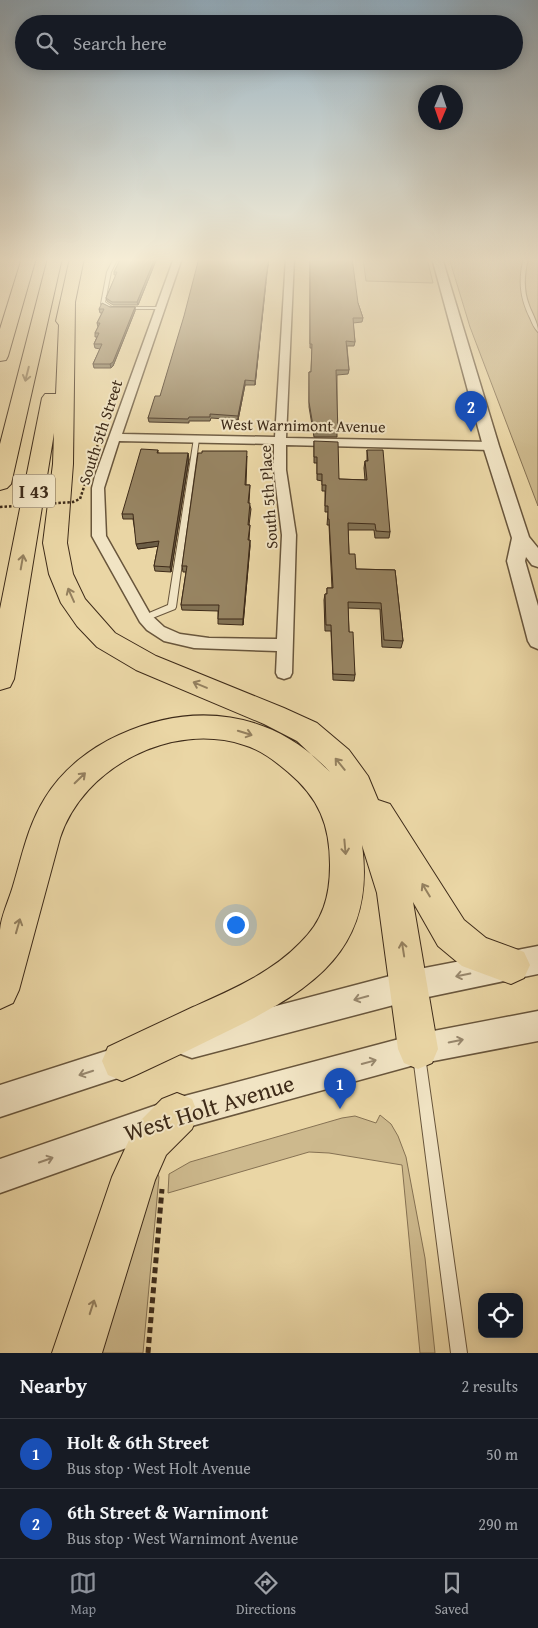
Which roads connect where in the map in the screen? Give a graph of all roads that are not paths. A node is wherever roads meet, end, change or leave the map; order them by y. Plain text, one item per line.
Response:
1 (10, 321) edge
2 (40, 321) edge
3 (65, 321) edge
4 (67, 321) edge
5 (155, 321) edge
6 (287, 321) edge
7 (455, 321) edge
8 (0, 356) edge
9 (115, 437) junction
10 (196, 439) junction
11 (280, 441) junction
12 (491, 446) junction
13 (0, 484) edge
14 (520, 538) junction
15 (538, 561) edge
16 (144, 618) junction
17 (538, 641) edge
18 (285, 645) junction
19 (284, 673) dead end
20 (0, 679) edge
21 (357, 786) junction
22 (524, 963) edge
23 (409, 986) junction
24 (0, 990) edge
25 (538, 1026) edge
26 (495, 1033) junction
27 (538, 1041) edge
28 (418, 1049) junction
29 (122, 1061) junction
30 (0, 1101) edge
31 (177, 1114) junction
32 (0, 1176) edge
33 (77, 1353) edge
34 (459, 1353) edge

1 - 8 highway
2 -> 13 highway, I 43
20 -> 3 highway, I 43
21 -> 4 highway
5 - 9 street, South 5th Street
6 - 11 street, South 5th Place
7 - 12 street
9 - 10 street, West Warnimont Avenue
9 - 16 street, South 5th Street
10 - 11 street, West Warnimont Avenue
10 - 16 lane
11 - 12 street, West Warnimont Avenue
11 - 18 street, South 5th Place
12 - 14 street
14 - 15 street
14 - 17 street
16 - 18 street, South 5th Street
18 - 19 street, South 5th Place
22 -> 21 highway
23 -> 21 highway
22 -> 23 street
23 - 28 highway
23 -> 29 street
24 -> 29 highway
25 - 26 street, West Holt Avenue
26 - 27 street
28 -> 26 street, West Holt Avenue
31 -> 28 street, West Holt Avenue
28 - 34 lane
29 -> 30 street
32 -> 31 street, West Holt Avenue
33 -> 31 highway

